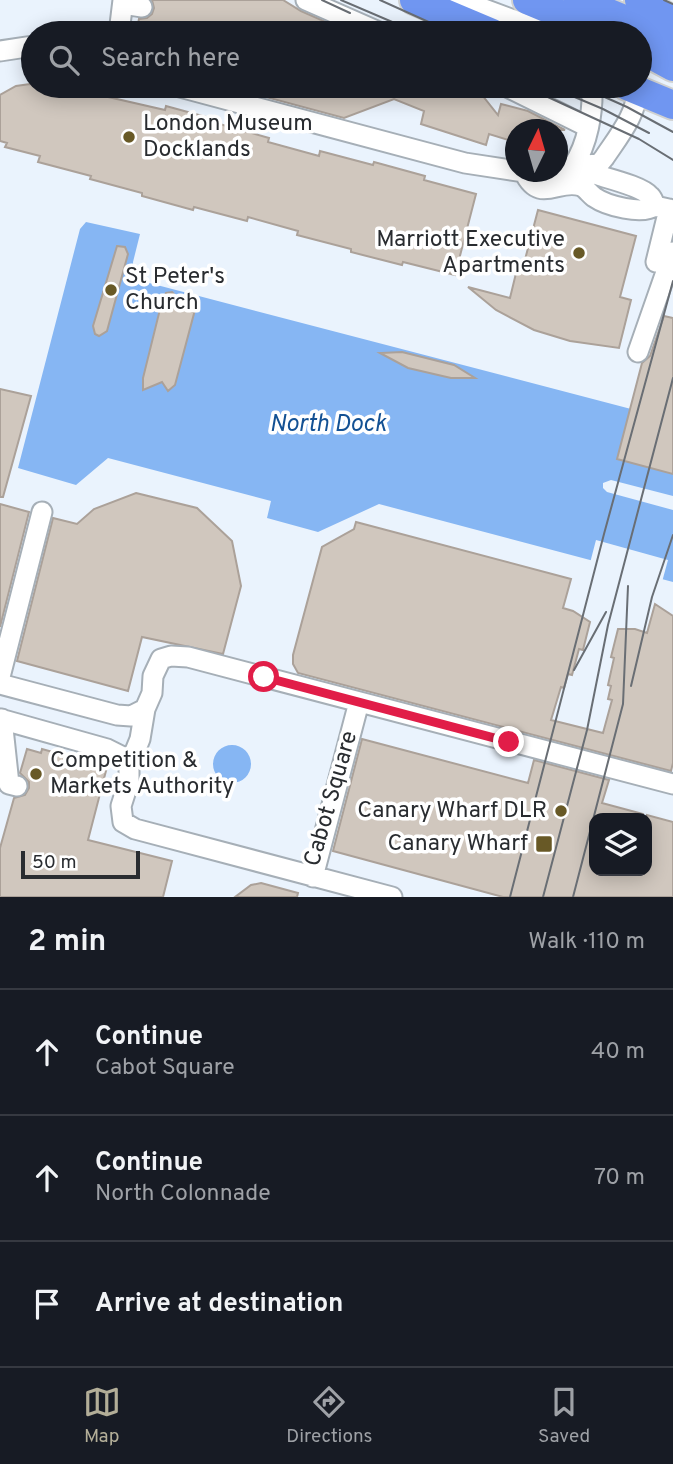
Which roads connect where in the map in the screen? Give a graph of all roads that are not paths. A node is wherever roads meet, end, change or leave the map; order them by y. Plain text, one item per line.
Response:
1 (306, 0) edge
2 (414, 0) edge
3 (460, 0) edge
4 (527, 0) edge
5 (578, 0) edge
6 (639, 0) edge
7 (129, 4) edge
8 (123, 21) edge
9 (354, 21) edge
10 (464, 21) edge
11 (516, 21) edge
12 (577, 21) edge
13 (622, 21) edge
14 (673, 21) edge
15 (652, 35) edge
16 (673, 45) edge
17 (21, 48) edge
18 (0, 51) edge
19 (652, 56) edge
20 (673, 67) edge
21 (652, 95) edge
22 (221, 98) edge
23 (529, 98) edge
24 (591, 98) edge
25 (633, 98) edge
26 (673, 105) edge
27 (588, 127) junction
28 (611, 147) junction
29 (568, 165) edge
30 (568, 168) edge
31 (505, 169) edge
32 (568, 169) edge
33 (529, 182) edge
34 (626, 184) junction
35 (666, 209) edge
36 (664, 257) edge
37 (638, 352) dead end
38 (42, 512) dead end
39 (0, 677) edge
40 (0, 684) edge
41 (359, 702) junction
42 (145, 709) junction
43 (1, 719) edge
44 (129, 766) junction
45 (673, 784) edge
46 (17, 786) dead end
47 (313, 877) junction
48 (392, 897) edge

1 - 9 street
2 - 10 highway
3 - 11 street
4 - 12 highway
5 - 13 highway
6 - 14 highway
7 - 8 street
15 - 16 highway
17 - 18 street
19 - 20 highway
21 - 26 highway
22 - 31 street
23 - 27 street
24 - 27 street
25 - 28 street
27 - 29 street
28 - 30 street
28 - 34 street
32 - 34 street
33 - 35 street
34 - 35 street
35 - 36 street
36 - 37 street
38 - 39 street
40 - 42 street
41 - 42 street, Cabot Square
41 - 45 street
41 - 47 street, Cabot Square
42 - 44 street, Cabot Square
43 - 44 street
43 - 46 street
44 - 47 street, Cabot Square
47 - 48 street

